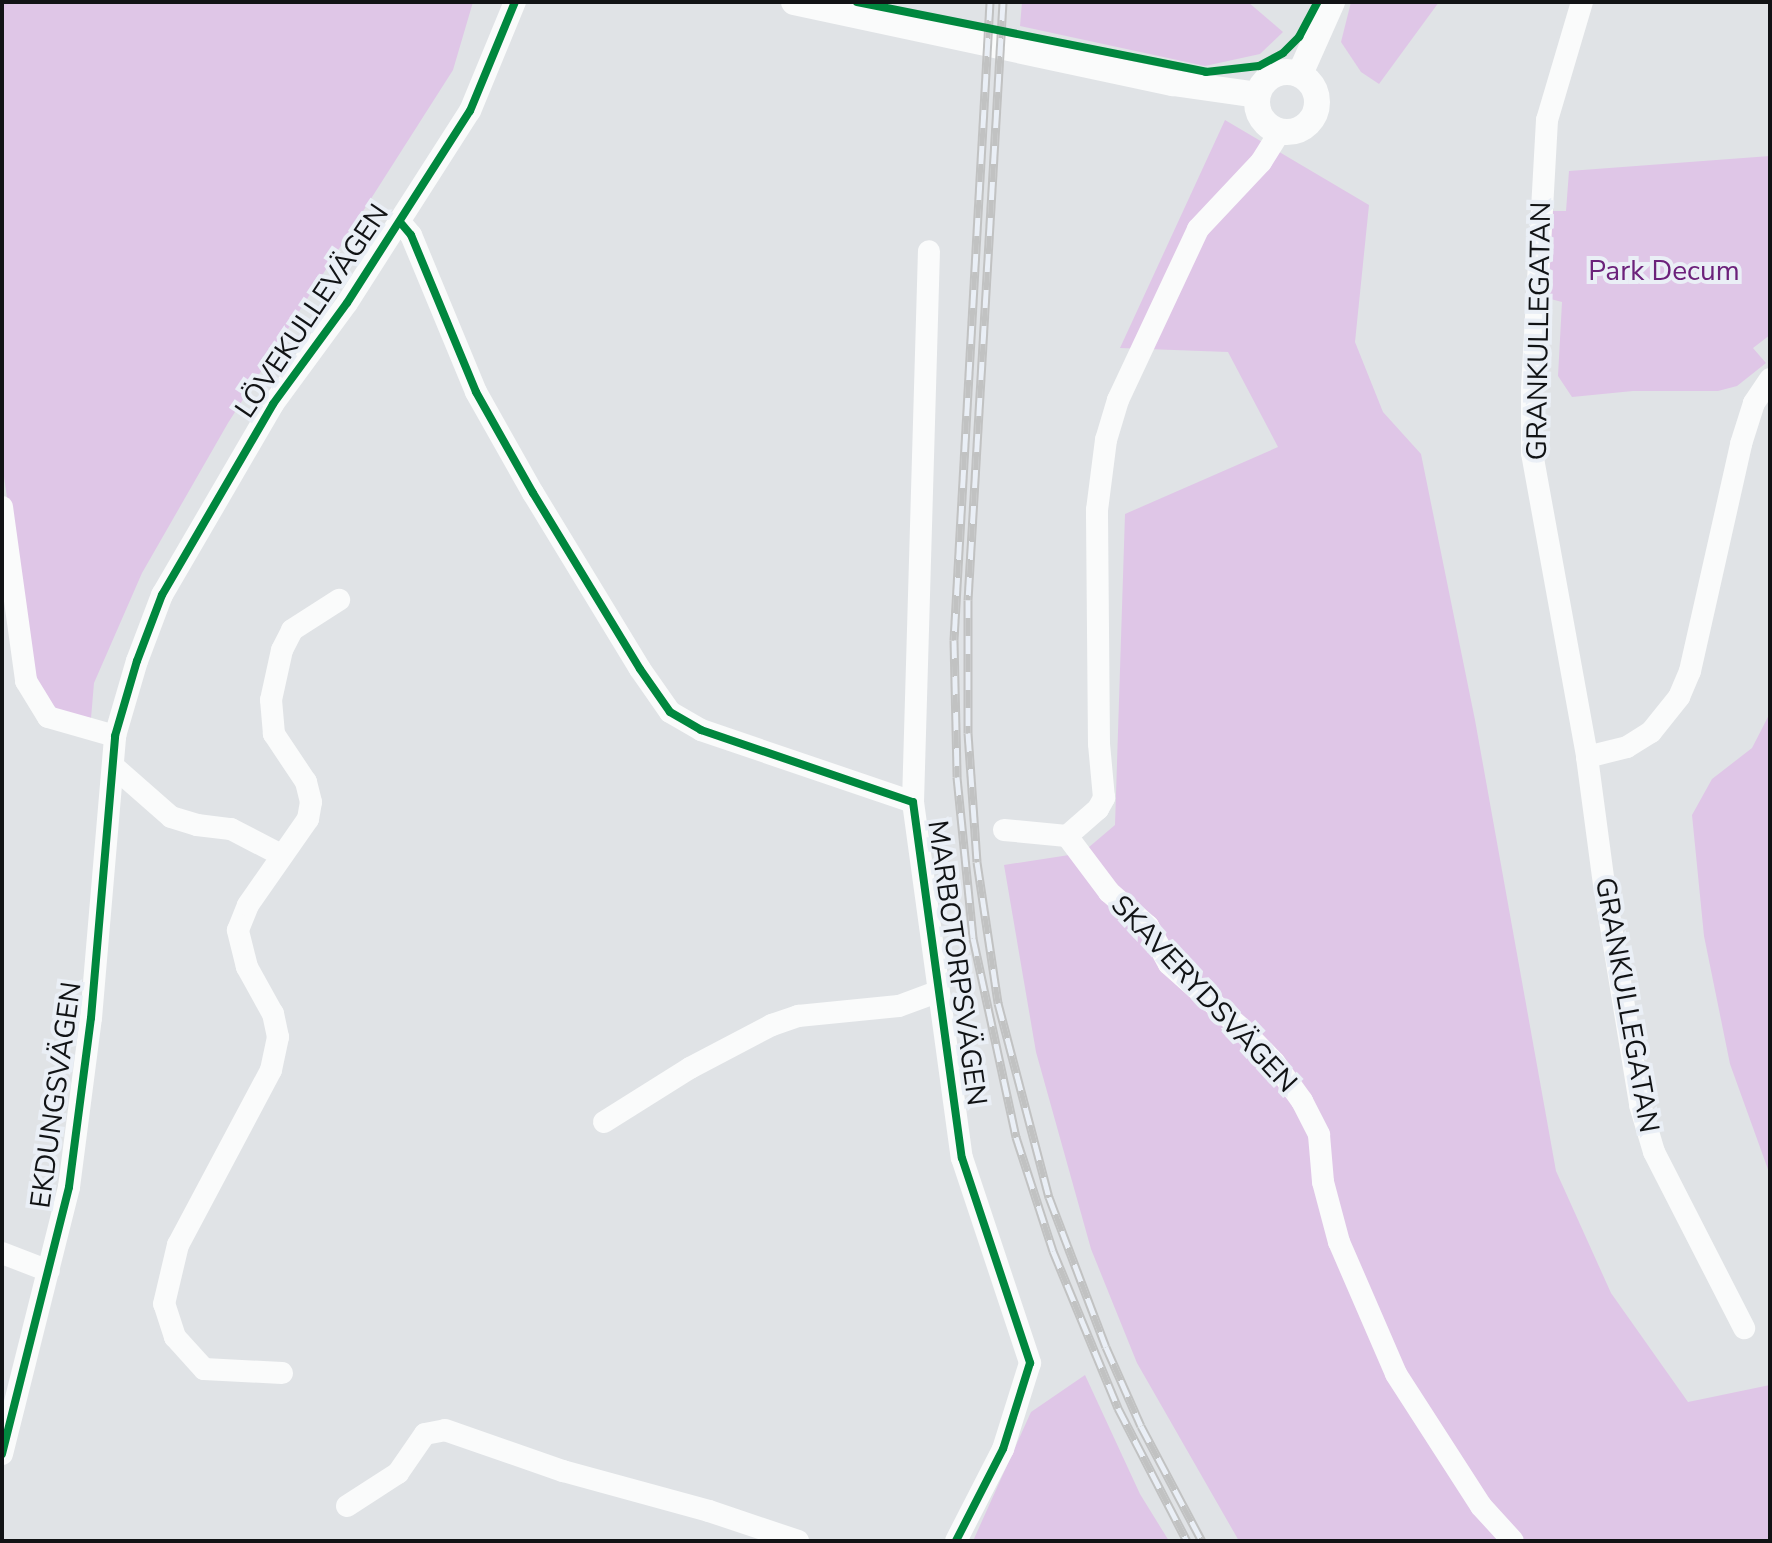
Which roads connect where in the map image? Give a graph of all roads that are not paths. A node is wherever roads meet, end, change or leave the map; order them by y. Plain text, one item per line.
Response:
1 (515, 2) edge
2 (794, 2) edge
3 (1332, 2) edge
4 (1582, 2) edge
5 (1300, 74) junction
6 (1257, 95) junction
7 (1280, 131) junction
8 (400, 222) junction
9 (929, 251) dead end
10 (1770, 379) edge
11 (2, 507) edge
12 (339, 600) dead end
13 (115, 736) junction
14 (1587, 757) junction
15 (113, 766) junction
16 (913, 802) junction
17 (1004, 830) dead end
18 (1067, 836) junction
19 (281, 855) junction
20 (937, 992) junction
21 (604, 1122) dead end
22 (2, 1253) edge
23 (49, 1271) junction
24 (1744, 1328) dead end
25 (282, 1373) dead end
26 (2, 1454) edge
27 (347, 1506) dead end
28 (798, 1541) edge
29 (956, 1541) edge
30 (1513, 1541) edge

1 - 8 street, LÖVEKULLEVÄGEN
2 - 6 street
3 - 5 street
4 - 14 street, GRANKULLEGATAN
5 - 6 street
5 - 7 street
6 - 7 street
7 - 18 street
8 - 13 street, LÖVEKULLEVÄGEN
8 - 16 street, MARBOTORPSVÄGEN
9 - 16 street, MARBOTORPSVÄGEN
10 - 14 street
11 - 13 street
12 - 19 street
13 - 15 street, EKDUNGSVÄGEN
14 - 24 street, GRANKULLEGATAN
15 - 19 street
15 - 23 street, EKDUNGSVÄGEN
16 - 20 street, MARBOTORPSVÄGEN
17 - 18 street
18 - 30 street, SKAVERYDSVÄGEN
19 - 25 street
20 - 21 street, MARBOTORPSVÄGEN
20 - 29 street, MARBOTORPSVÄGEN
22 - 23 street
23 - 26 street, EKDUNGSVÄGEN
27 - 28 street

